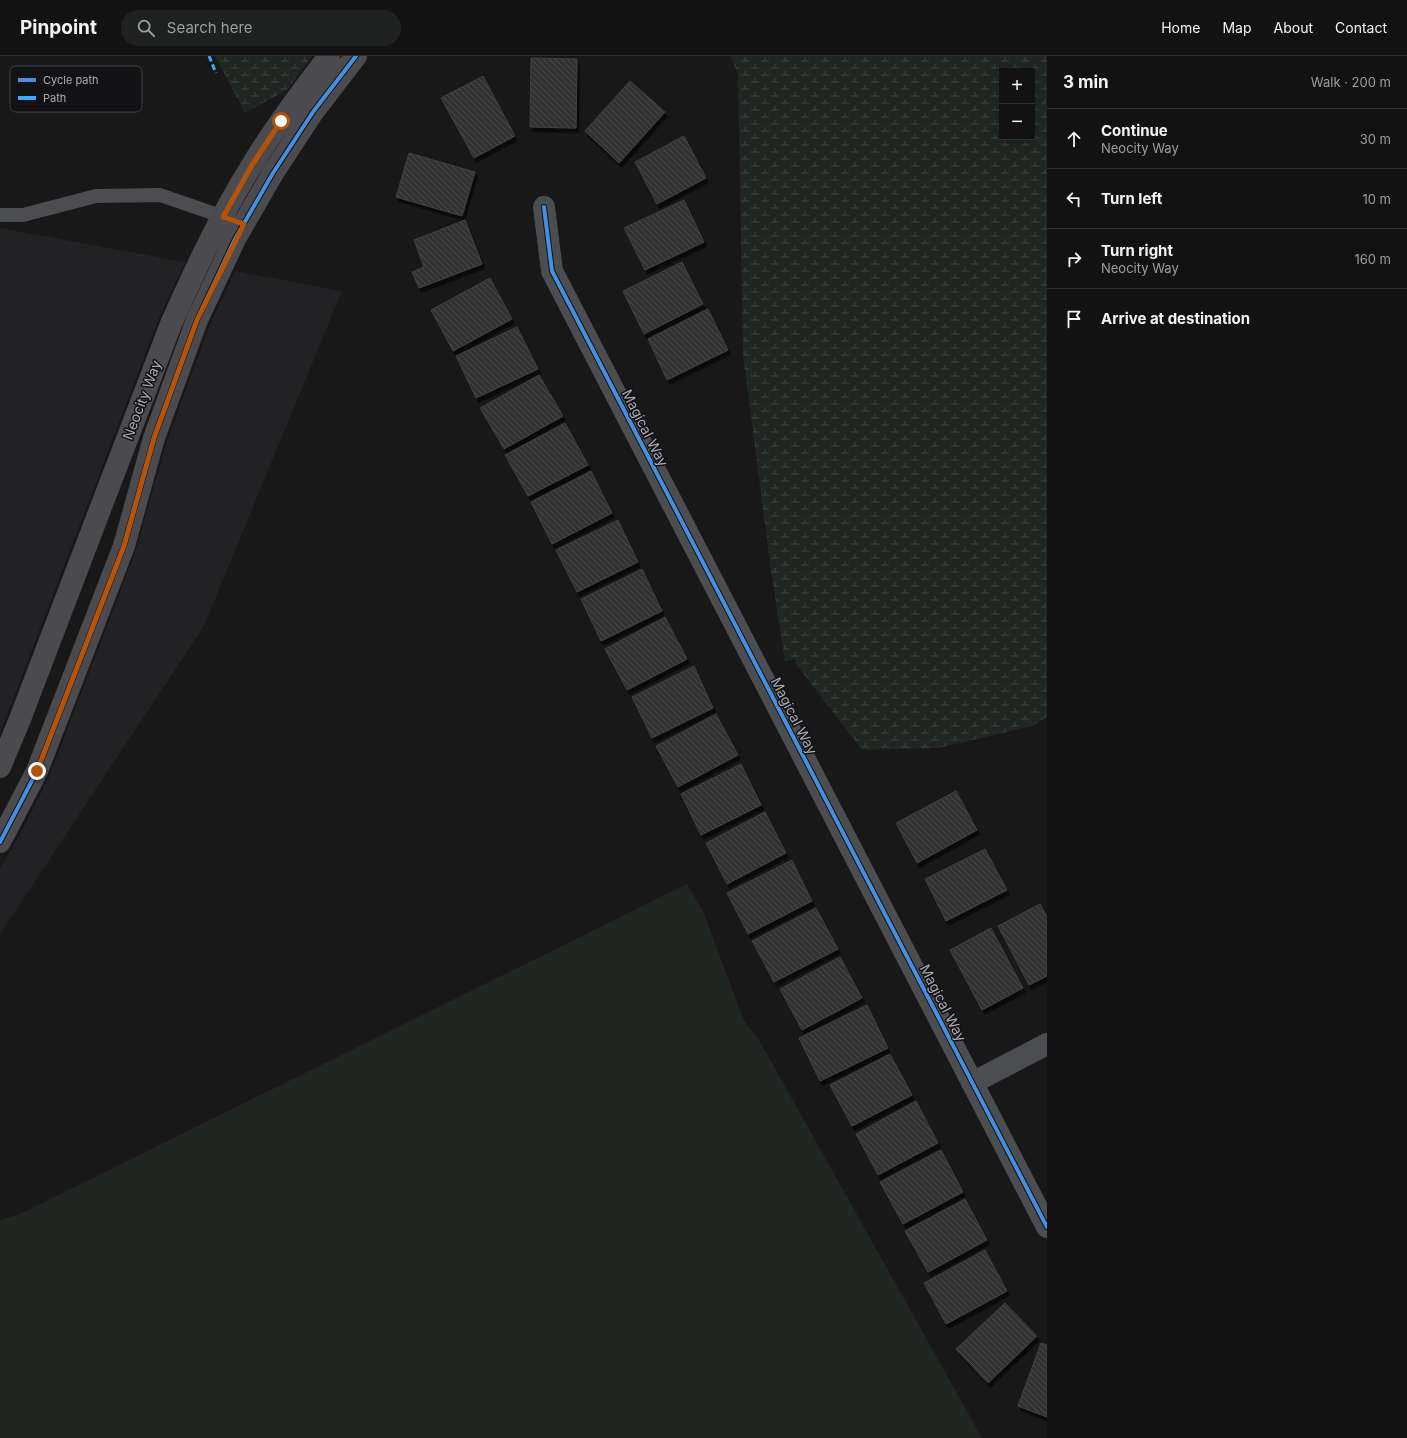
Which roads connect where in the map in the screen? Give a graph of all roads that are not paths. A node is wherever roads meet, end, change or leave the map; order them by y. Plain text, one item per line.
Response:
1 (329, 56) edge
2 (356, 56) edge
3 (544, 207) dead end
4 (0, 215) edge
5 (223, 217) junction
6 (244, 224) junction
7 (0, 767) edge
8 (0, 842) edge
9 (1047, 1044) edge
10 (972, 1082) junction
11 (1047, 1227) edge

1 - 5 street, Neocity Way
2 - 6 street, Neocity Way
3 - 10 street, Magical Way
4 - 5 lane
5 - 6 lane
5 - 7 street, Neocity Way
6 - 8 street, Neocity Way
9 - 10 street
10 - 11 street, Magical Way

